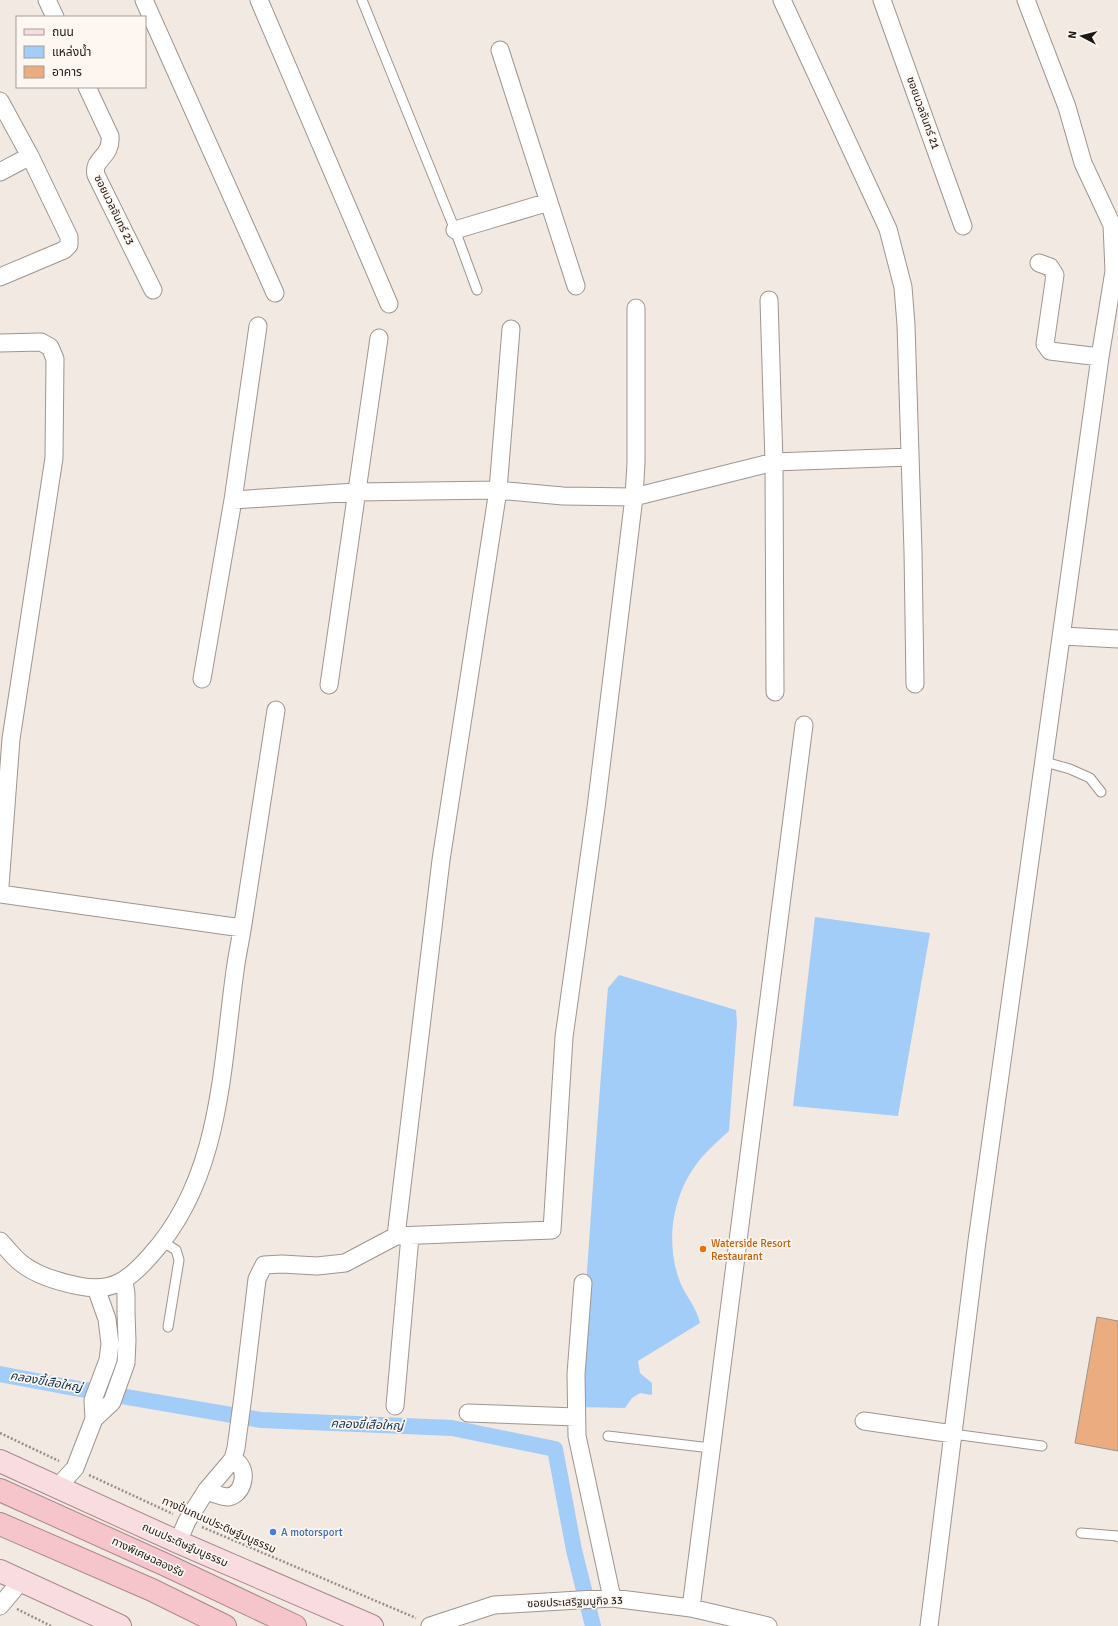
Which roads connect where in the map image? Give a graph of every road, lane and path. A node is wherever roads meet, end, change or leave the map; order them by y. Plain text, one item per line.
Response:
1 (47, 0) edge
2 (144, 0) edge
3 (259, 0) edge
4 (362, 0) edge
5 (782, 0) edge
6 (882, 0) edge
7 (1026, 0) edge
8 (55, 16) edge
9 (500, 50) dead end
10 (87, 88) edge
11 (0, 101) edge
12 (30, 156) junction
13 (0, 172) edge
14 (549, 202) junction
15 (963, 226) dead end
16 (455, 230) junction
17 (1039, 263) dead end
18 (0, 277) edge
19 (576, 286) dead end
20 (153, 290) dead end
21 (477, 290) dead end
22 (275, 293) dead end
23 (769, 300) dead end
24 (389, 304) dead end
25 (636, 308) dead end
26 (258, 326) dead end
27 (511, 330) dead end
28 (378, 338) dead end
29 (0, 342) edge
30 (1100, 357) junction
31 (910, 457) junction
32 (774, 462) junction
33 (498, 490) junction
34 (356, 492) junction
35 (634, 497) junction
36 (233, 500) junction
37 (1063, 636) junction
38 (1118, 639) edge
39 (202, 679) dead end
40 (915, 684) dead end
41 (329, 685) dead end
42 (775, 692) dead end
43 (276, 710) dead end
44 (804, 725) dead end
45 (1045, 762) junction
46 (1101, 792) dead end
47 (0, 886) edge
48 (0, 894) edge
49 (242, 928) junction
50 (403, 1236) junction
51 (0, 1241) edge
52 (163, 1242) junction
53 (124, 1281) junction
54 (583, 1283) dead end
55 (96, 1288) junction
56 (168, 1327) dead end
57 (395, 1406) dead end
58 (468, 1413) dead end
59 (576, 1417) junction
60 (94, 1419) junction
61 (864, 1421) dead end
62 (0, 1433) edge
63 (953, 1434) junction
64 (608, 1436) dead end
65 (1042, 1446) dead end
66 (711, 1448) junction
67 (233, 1459) junction
68 (0, 1461) edge
69 (75, 1468) junction
70 (58, 1488) junction
71 (0, 1490) edge
72 (206, 1491) junction
73 (187, 1521) junction
74 (0, 1524) edge
75 (1081, 1533) dead end
76 (1118, 1536) edge
77 (178, 1542) junction
78 (0, 1571) edge
79 (21, 1581) junction
80 (612, 1598) junction
81 (2, 1605) edge
82 (691, 1608) junction
83 (431, 1625) edge
84 (51, 1626) edge
85 (120, 1626) edge
86 (225, 1626) edge
87 (295, 1626) edge
88 (372, 1626) edge
89 (768, 1626) edge
90 (929, 1626) edge

1 - 8 street
2 - 22 street
3 - 24 street
4 - 16 lane
5 - 31 street
6 - 15 street, ซอยนวลจันทร์ 21
7 - 30 street
9 - 14 street
10 - 20 street, ซอยนวลจันทร์ 23
11 - 12 street
12 - 13 street
12 - 18 street
14 - 16 street
14 - 19 street
16 - 21 lane
17 - 30 street
23 - 32 street
25 - 35 street
26 - 36 street
27 - 33 street
28 - 34 street
29 - 47 street
30 - 37 street
31 - 32 street
31 - 40 street
32 - 35 street
32 - 42 street
33 - 34 street
33 - 35 street
33 - 50 street
34 - 36 street
34 - 41 street
35 - 50 street
36 - 39 street
37 - 38 street
37 - 45 street
43 - 49 street
44 - 66 street
45 - 46 lane
45 - 63 street
48 - 49 street
49 - 52 street
50 - 57 street
50 - 67 street
51 - 55 street
52 - 53 street
52 - 56 lane
53 - 55 street
53 - 60 street
54 - 59 street
55 - 60 street
58 - 59 street
59 - 80 street
60 - 69 street
61 - 63 street
62 - 69 path, ทางปั่นถนนประดิษฐ์มนูธรรม
63 - 65 lane
63 - 90 street
64 - 66 lane
66 - 82 street
67 - 72 street
67 - 72 street
68 - 70 main road, ถนนประดิษฐ์มนูธรรม
69 - 70 street
69 - 73 path, ทางปั่นถนนประดิษฐ์มนูธรรม
70 - 77 main road, ถนนประดิษฐ์มนูธรรม
71 - 87 highway, ทางพิเศษฉลองรัช
72 - 73 street
73 - 77 street
73 - 83 path, ทางปั่นถนนประดิษฐ์มนูธรรม
74 - 86 highway
75 - 76 lane
77 - 88 main road, ถนนประดิษฐ์มนูธรรม
78 - 79 main road
79 - 81 street
79 - 85 main road
80 - 82 street, ซอยประเสริฐมนูกิจ 33
80 - 83 street, ซอยประเสริฐมนูกิจ 33
81 - 84 path
82 - 89 street, ซอยประเสริฐมนูกิจ 33

